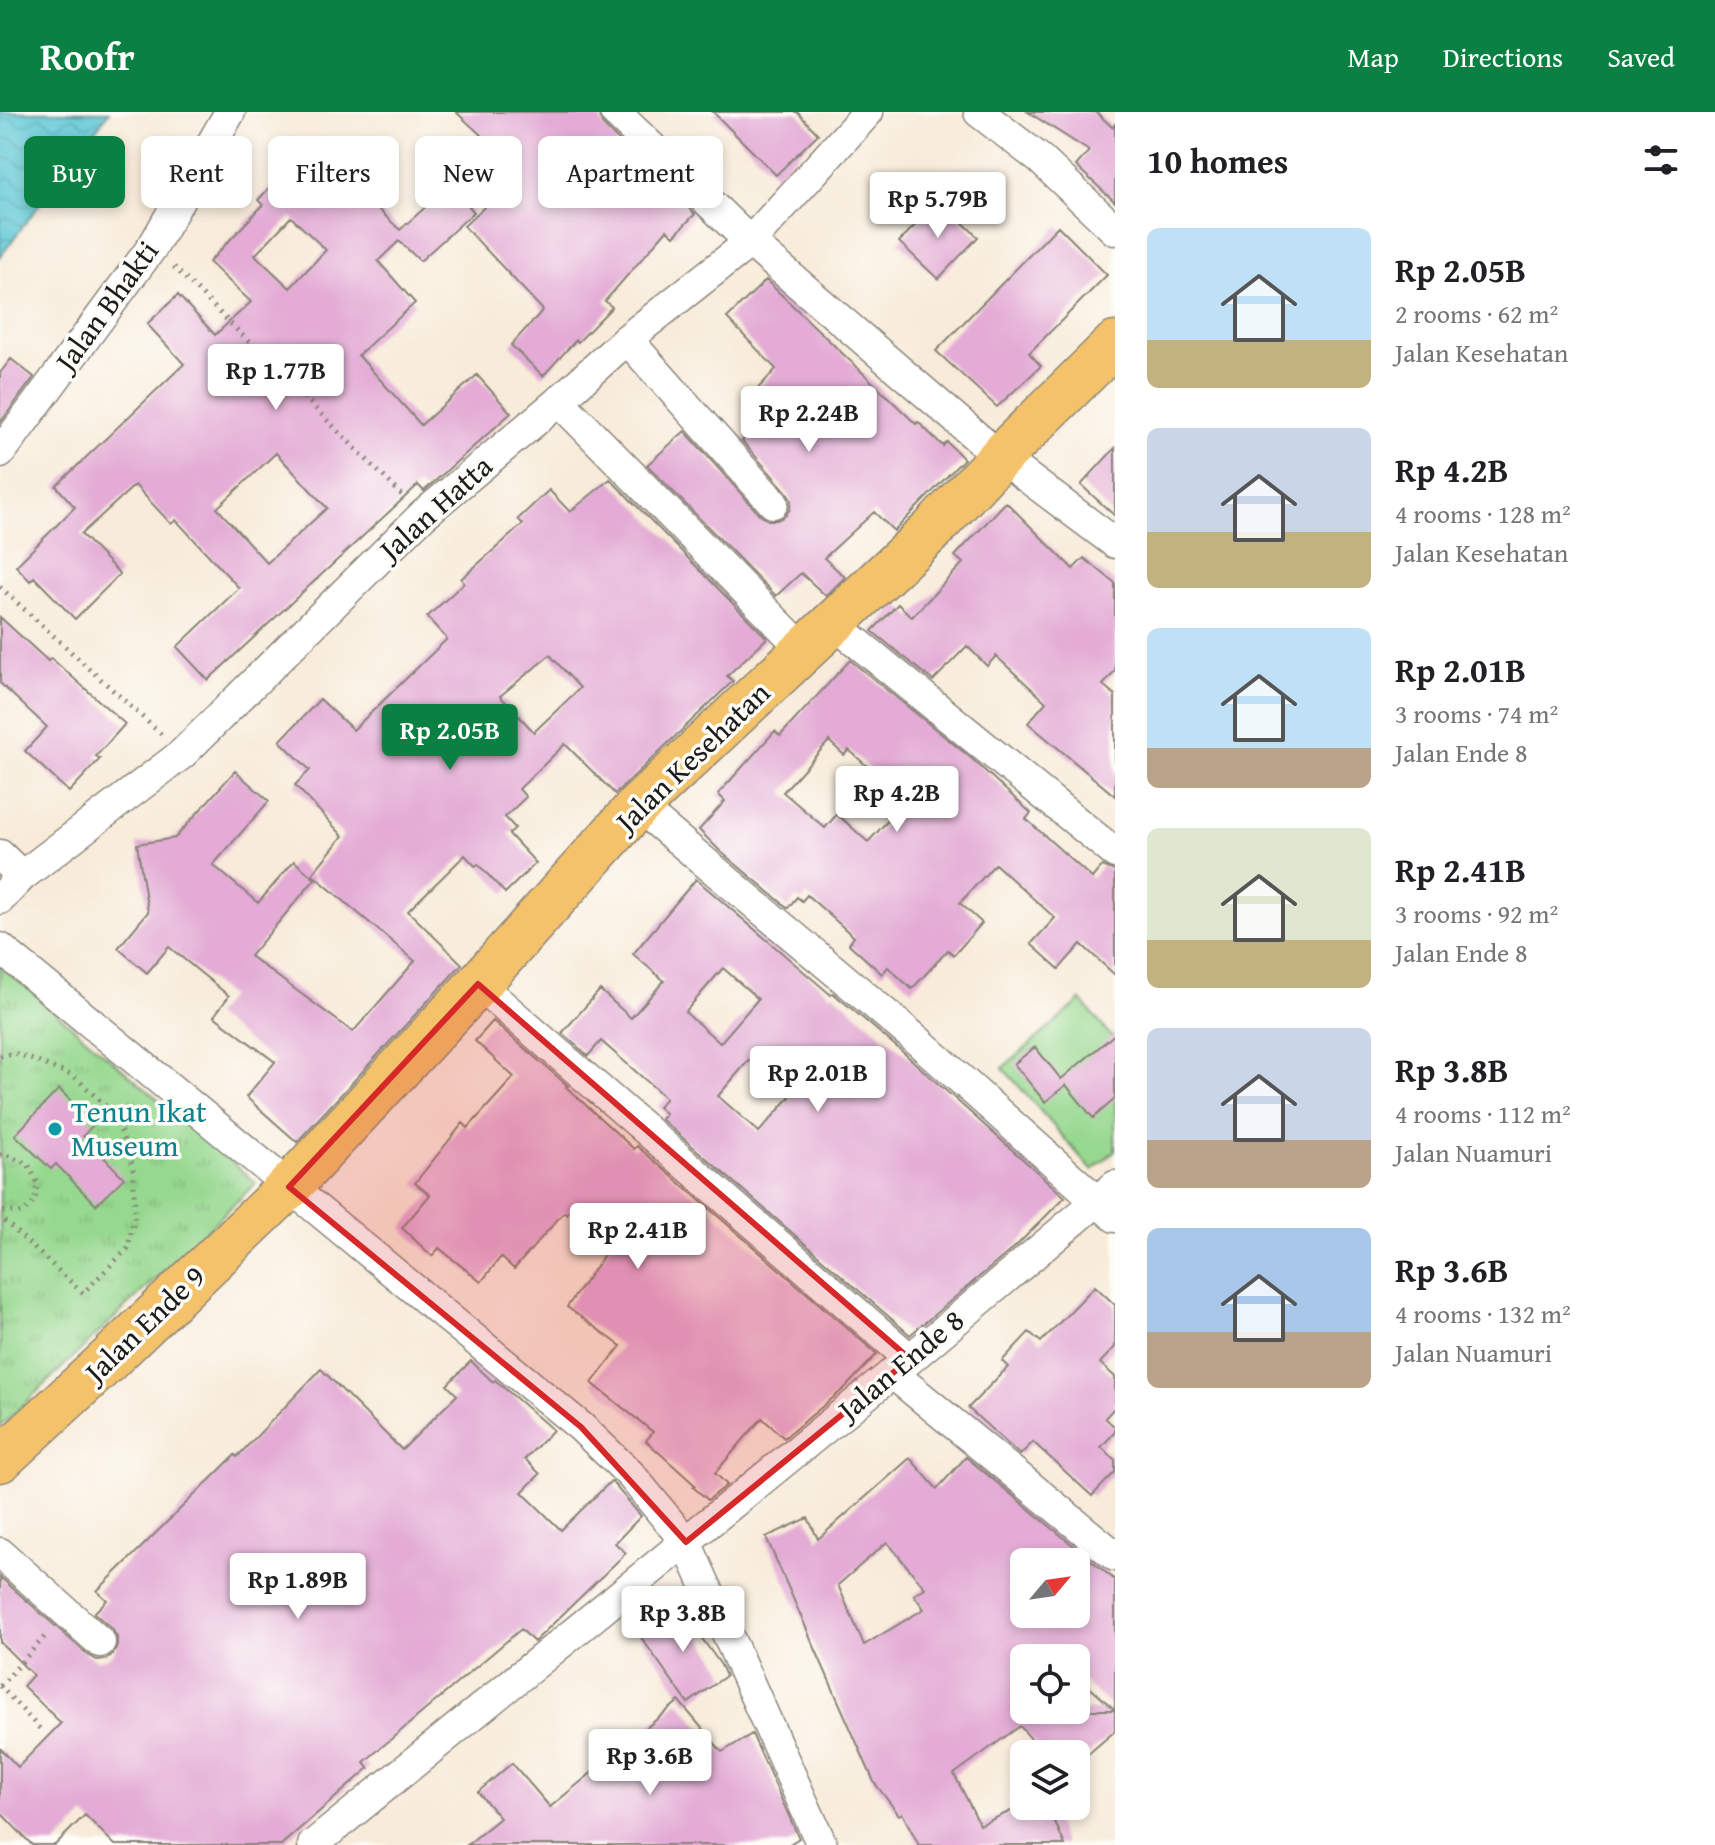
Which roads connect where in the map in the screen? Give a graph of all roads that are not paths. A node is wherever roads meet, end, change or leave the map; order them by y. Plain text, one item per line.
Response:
1 (230, 112) edge
2 (615, 112) edge
3 (868, 112) edge
4 (979, 112) edge
5 (1115, 230) edge
6 (750, 242) junction
7 (627, 339) junction
8 (1115, 344) edge
9 (559, 401) junction
10 (0, 453) edge
11 (1000, 457) junction
12 (773, 503) dead end
13 (1115, 543) edge
14 (818, 636) junction
15 (638, 806) junction
16 (1115, 853) edge
17 (0, 855) edge
18 (22, 876) junction
19 (0, 899) edge
20 (0, 948) edge
21 (478, 984) junction
22 (289, 1187) junction
23 (1109, 1201) edge
24 (901, 1366) junction
25 (0, 1460) edge
26 (686, 1542) junction
27 (0, 1553) edge
28 (1115, 1556) edge
29 (100, 1642) dead end
30 (313, 1845) edge
31 (822, 1845) edge

1 - 10 street, Jalan Bhakti
2 - 6 street
3 - 6 street, Jalan Hatta
4 - 5 street
6 - 7 street, Jalan Hatta
6 - 11 street
7 - 9 street, Jalan Hatta
7 - 12 street
8 - 11 highway, Jalan Kesehatan
9 - 14 street
9 - 18 street, Jalan Hatta
11 - 13 street
11 - 14 highway, Jalan Kesehatan
14 - 15 highway, Jalan Kesehatan
14 - 16 street
15 - 21 highway, Jalan Kesehatan
15 - 23 street
17 - 18 street
18 - 19 street, Jalan Hatta
20 - 22 street
21 - 22 highway, Jalan Kesehatan
21 - 24 street
22 - 25 highway, Jalan Ende 9
22 - 26 street
23 - 24 street, Jalan Ende 8
24 - 26 street, Jalan Ende 8
24 - 28 street
26 - 30 street, Jalan Ende 8
26 - 31 street
27 - 29 street

